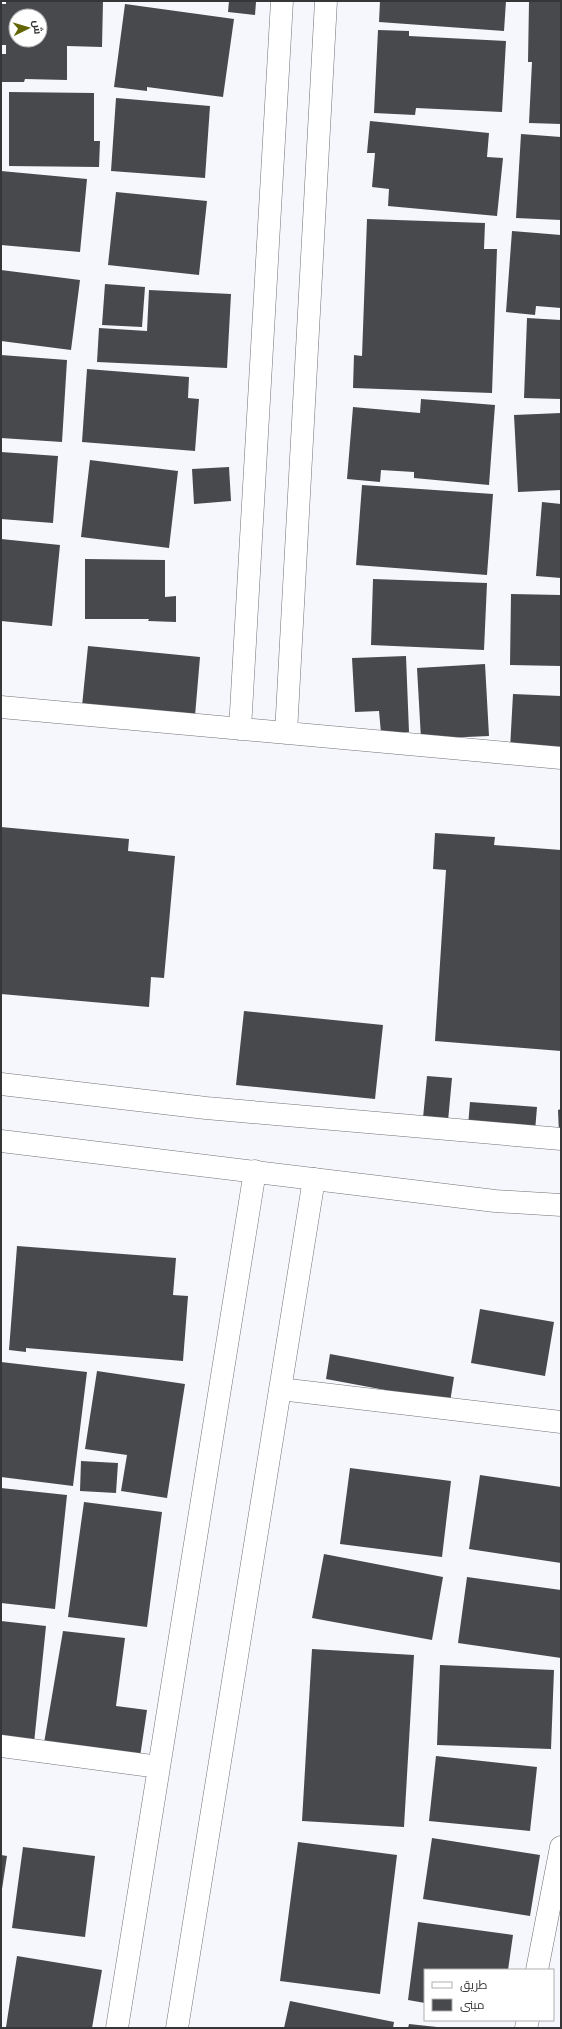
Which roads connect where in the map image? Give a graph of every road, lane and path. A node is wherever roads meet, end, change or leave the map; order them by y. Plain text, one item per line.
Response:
1 (282, 1) edge
2 (326, 1) edge
3 (1, 707) edge
4 (240, 729) junction
5 (286, 733) junction
6 (561, 758) edge
7 (1, 1084) edge
8 (561, 1139) edge
9 (1, 1141) edge
10 (255, 1172) junction
11 (314, 1179) junction
12 (561, 1205) edge
13 (280, 1389) junction
14 (561, 1422) edge
15 (1, 1746) edge
16 (159, 1767) junction
17 (561, 1847) edge
18 (538, 1969) edge
19 (117, 2028) edge
20 (177, 2028) edge

1 - 4 street
2 - 5 street
3 - 4 street
4 - 5 street
5 - 6 street
7 - 8 street
9 - 10 street
10 - 11 street
10 - 16 street
11 - 12 street
11 - 13 street
13 - 14 street
13 - 20 street
15 - 16 street
16 - 19 street
17 - 18 street

